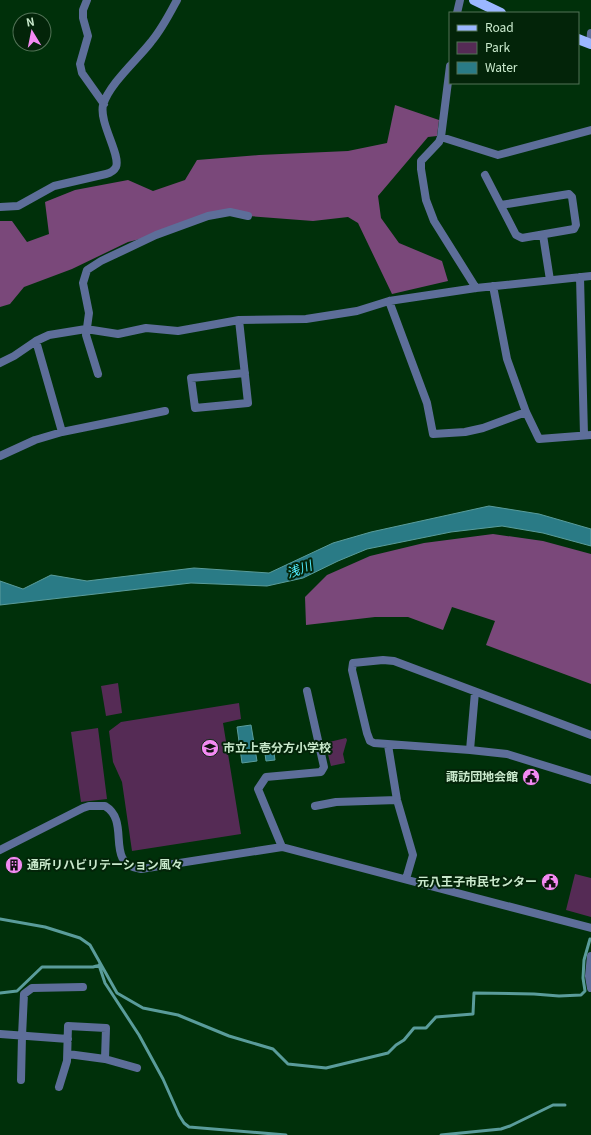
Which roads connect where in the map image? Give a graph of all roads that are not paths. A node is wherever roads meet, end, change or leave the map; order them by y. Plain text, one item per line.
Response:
1 (87, 0) edge
2 (177, 0) edge
3 (460, 0) edge
4 (474, 0) edge
5 (457, 12) edge
6 (499, 12) edge
7 (591, 33) edge
8 (579, 39) edge
9 (590, 44) edge
10 (449, 74) edge
11 (104, 104) junction
12 (591, 130) edge
13 (441, 137) junction
14 (484, 175) dead end
15 (501, 205) junction
16 (0, 208) edge
17 (248, 216) dead end
18 (543, 235) junction
19 (591, 276) edge
20 (580, 277) junction
21 (550, 280) junction
22 (493, 286) junction
23 (476, 288) junction
24 (388, 301) junction
25 (239, 320) junction
26 (86, 329) junction
27 (36, 341) junction
28 (0, 363) edge
29 (245, 373) junction
30 (98, 374) dead end
31 (165, 411) dead end
32 (526, 412) junction
33 (62, 432) junction
34 (588, 435) edge
35 (0, 456) edge
36 (307, 691) dead end
37 (475, 692) junction
38 (591, 735) edge
39 (388, 745) junction
40 (470, 750) junction
41 (591, 780) edge
42 (397, 800) junction
43 (314, 806) dead end
44 (282, 847) junction
45 (0, 850) edge
46 (406, 879) junction
47 (591, 928) edge
48 (591, 956) edge
49 (83, 987) dead end
50 (591, 988) edge
51 (0, 1034) edge
52 (22, 1036) junction
53 (68, 1039) junction
54 (68, 1054) junction
55 (105, 1059) junction
56 (137, 1068) dead end
57 (21, 1080) dead end
58 (59, 1088) dead end

1 - 11 street
2 - 11 street
3 - 5 street
4 - 6 main road
7 - 9 street
8 - 9 main road
10 - 13 street
11 - 16 street
12 - 13 street
13 - 23 street
14 - 15 street
15 - 18 street
15 - 18 street
17 - 26 street
18 - 21 street
19 - 20 street
20 - 21 street
20 - 34 street
21 - 22 street
22 - 23 street
22 - 32 street
23 - 24 street
24 - 25 street
24 - 32 street
25 - 26 street
25 - 29 street
26 - 27 street
26 - 30 street
27 - 28 street
27 - 33 street
29 - 29 street
31 - 33 street
32 - 34 street
33 - 35 street
36 - 44 street
37 - 38 street
37 - 39 street
37 - 40 street
39 - 40 street
39 - 42 street
40 - 41 street
42 - 43 street
42 - 46 street
44 - 45 street
44 - 46 street
46 - 47 street
48 - 50 street
49 - 52 street
51 - 52 street
52 - 53 street
52 - 57 street
53 - 54 street
53 - 55 street
54 - 55 street
54 - 58 street
55 - 56 street

